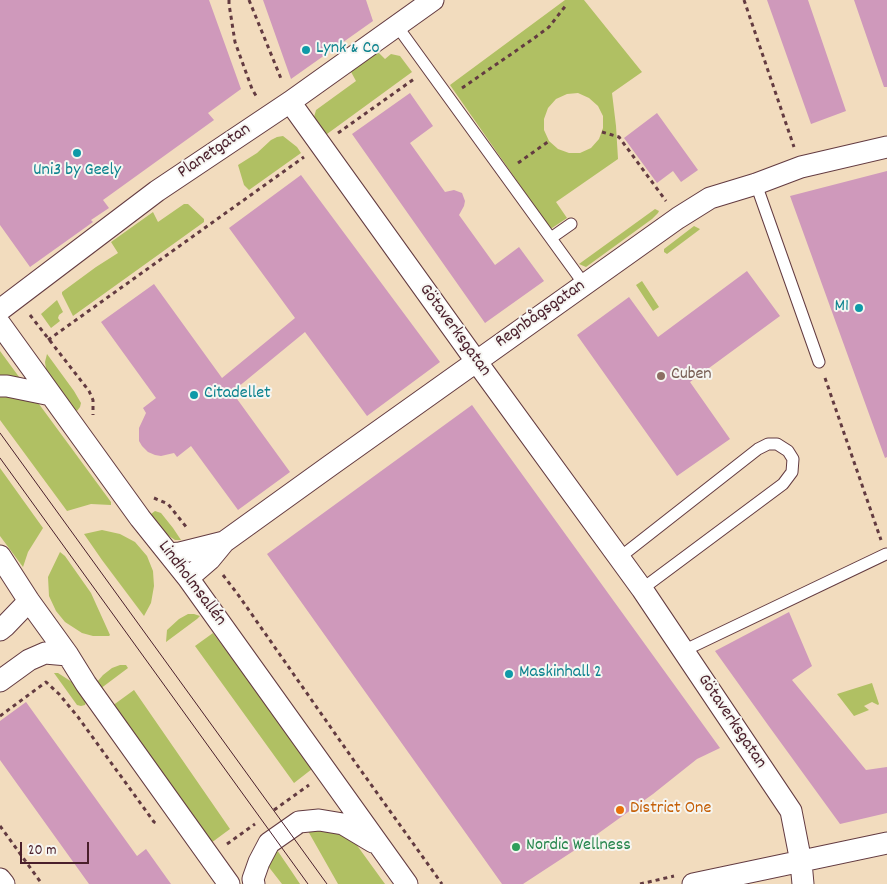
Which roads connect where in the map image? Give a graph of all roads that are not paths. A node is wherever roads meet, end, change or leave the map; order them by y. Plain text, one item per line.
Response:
1 (433, 0) edge
2 (397, 26) junction
3 (290, 102) junction
4 (887, 147) edge
5 (756, 184) junction
6 (570, 224) dead end
7 (551, 238) junction
8 (584, 284) junction
9 (8, 304) edge
10 (0, 324) edge
11 (476, 361) junction
12 (819, 362) road end
13 (0, 386) edge
14 (51, 395) junction
15 (206, 553) junction
16 (168, 554) junction
17 (886, 554) edge
18 (0, 556) edge
19 (619, 558) junction
20 (188, 578) junction
21 (642, 589) junction
22 (29, 601) junction
23 (0, 630) edge
24 (683, 652) junction
25 (68, 655) junction
26 (0, 681) edge
27 (887, 843) edge
28 (380, 846) junction
29 (801, 862) junction
30 (0, 879) edge
31 (4, 884) edge
32 (229, 884) edge
33 (254, 884) edge
34 (407, 884) edge
35 (693, 884) edge
36 (804, 884) edge

1 - 2 street, Planetgatan
2 - 3 street, Planetgatan
2 - 7 lane
3 - 9 street, Planetgatan
3 - 11 street, Götaverksgatan
4 - 5 street, Regnbågsgatan
5 - 8 street, Regnbågsgatan
5 - 12 lane
6 - 7 lane
7 - 8 lane
8 - 11 street, Regnbågsgatan
10 - 14 street, Lindholmsallén
11 - 15 street, Regnbågsgatan
11 - 19 street, Götaverksgatan
13 - 14 street
14 - 16 street, Lindholmsallén
15 - 16 street
15 - 20 street, Regnbågsgatan
16 - 20 street, Lindholmsallén
17 - 24 lane
18 - 22 street
19 - 21 street, Götaverksgatan
19 - 21 lane
20 - 28 street, Lindholmsallén
21 - 24 street, Götaverksgatan
22 - 23 street
22 - 25 street
24 - 29 street, Götaverksgatan
25 - 26 street
25 - 32 street
27 - 29 street
28 - 33 street, Lindholmsallén
28 - 34 street, Lindholmsallén
29 - 35 street
29 - 36 street, Götaverksgatan
30 - 31 street

